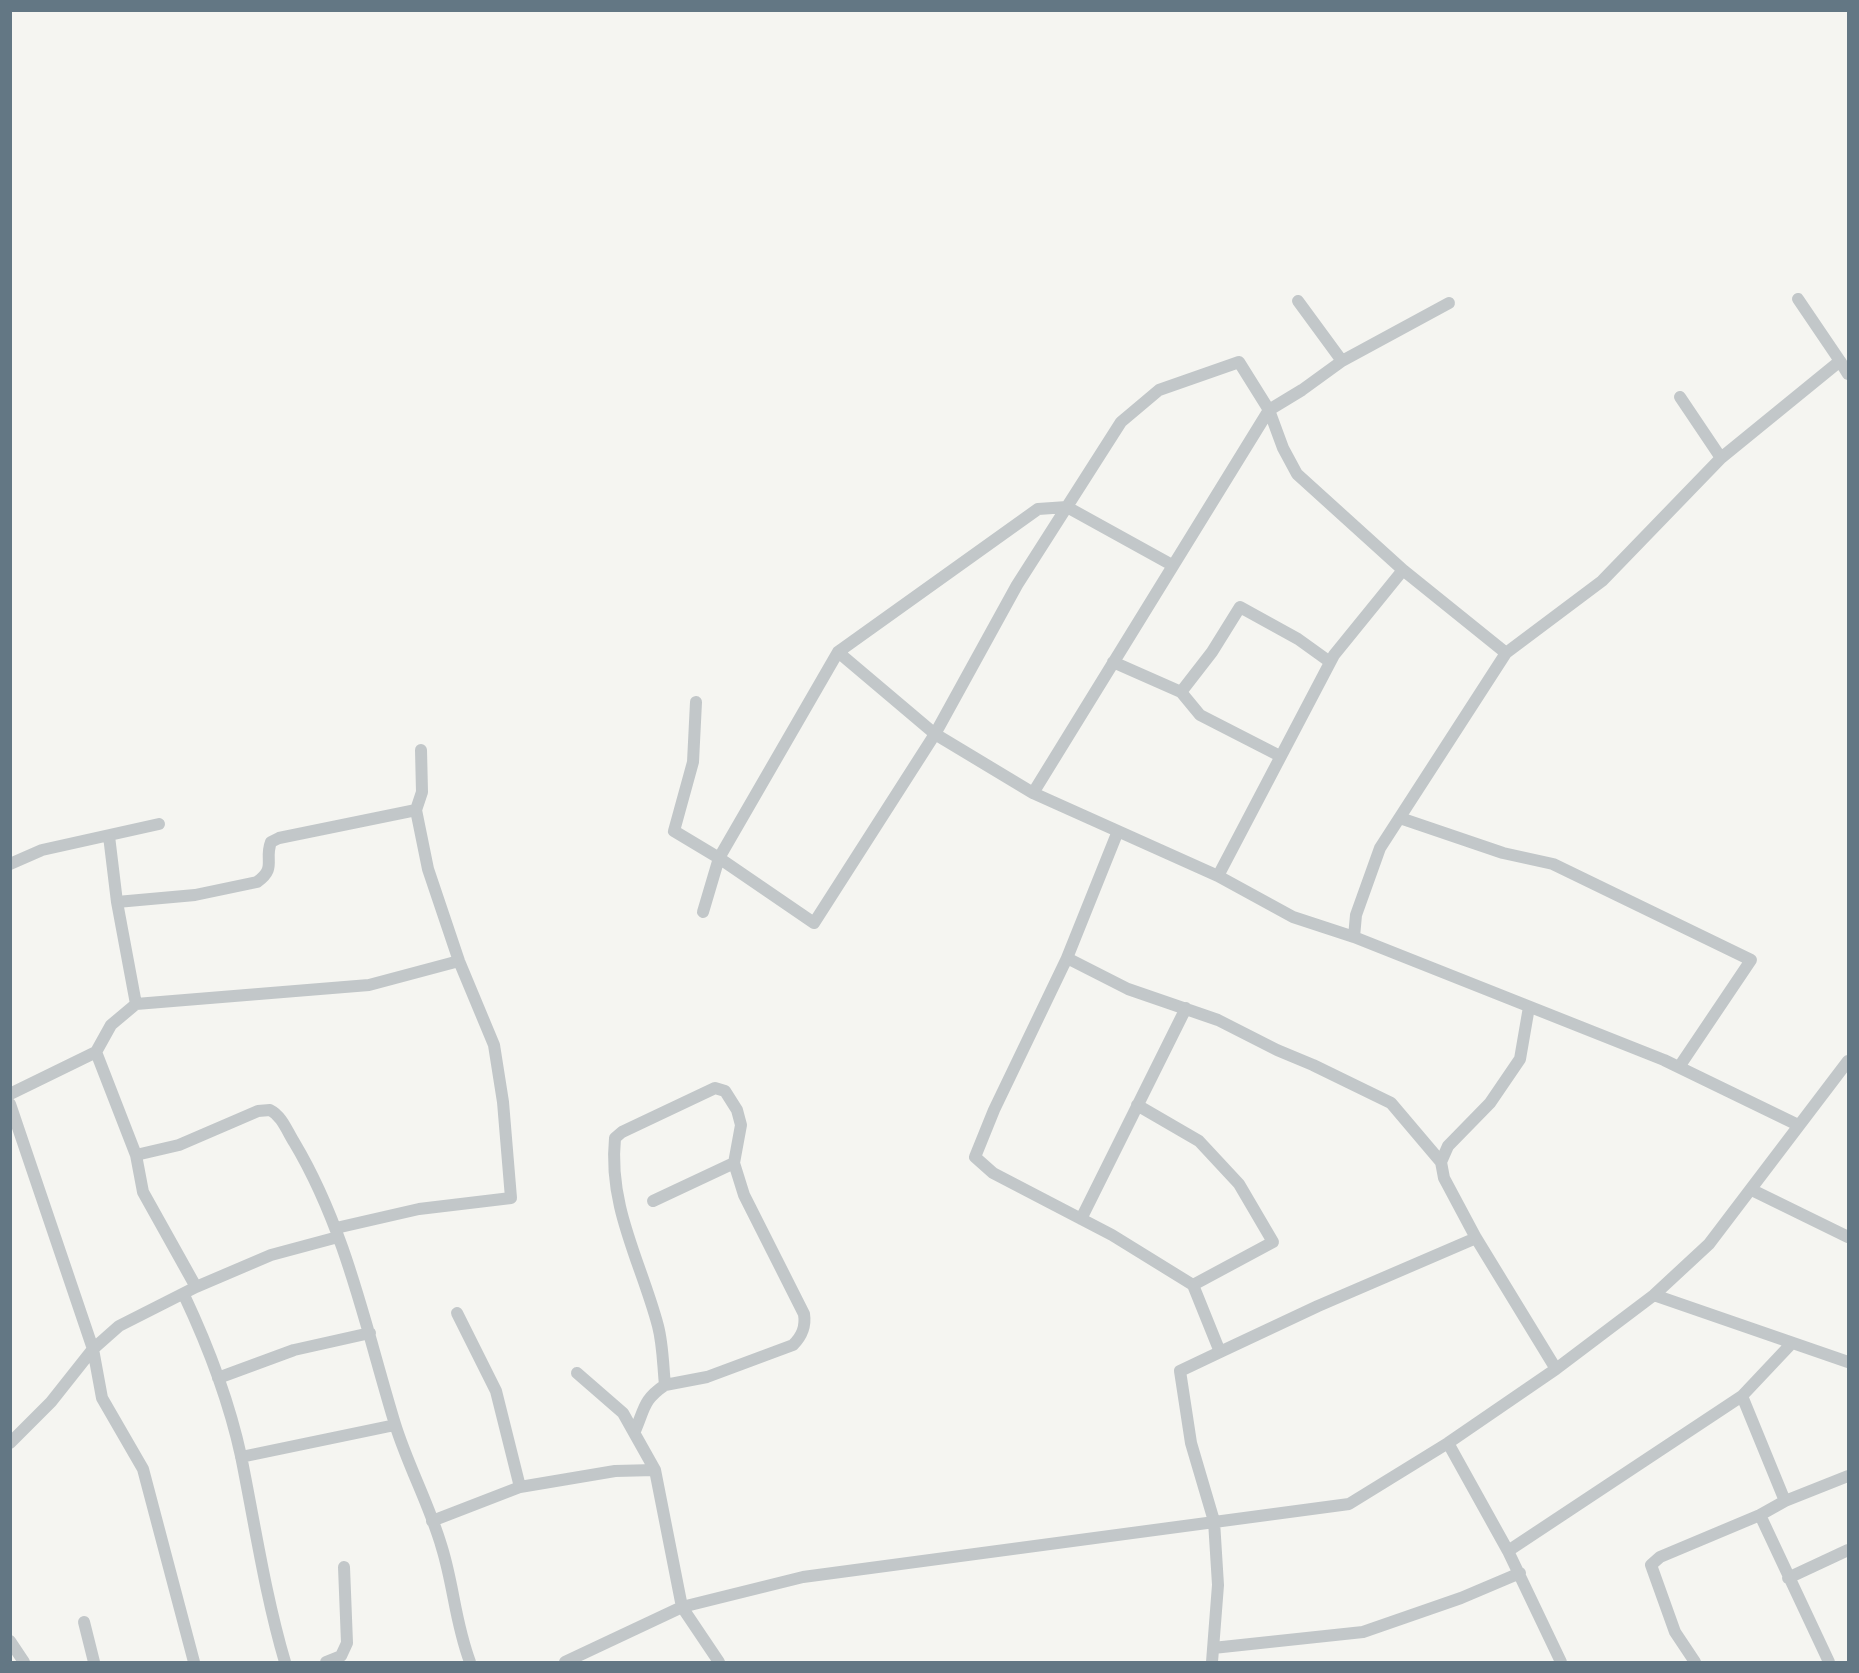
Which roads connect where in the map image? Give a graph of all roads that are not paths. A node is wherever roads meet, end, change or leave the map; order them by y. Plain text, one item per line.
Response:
1 (1798, 299) dead end
2 (1298, 301) dead end
3 (1449, 303) dead end
4 (1342, 361) junction
5 (1840, 361) junction
6 (1848, 375) edge
7 (1680, 397) dead end
8 (1269, 410) junction
9 (1720, 458) junction
10 (1067, 507) junction
11 (1172, 565) junction
12 (1403, 570) junction
13 (838, 652) junction
14 (1506, 653) junction
15 (1113, 662) junction
16 (1330, 662) junction
17 (1181, 692) junction
18 (696, 702) dead end
19 (935, 734) junction
20 (421, 750) dead end
21 (1280, 756) junction
22 (1033, 793) junction
23 (416, 810) junction
24 (1400, 818) junction
25 (159, 825) dead end
26 (1118, 831) junction
27 (109, 836) junction
28 (719, 858) junction
29 (10, 864) edge
30 (1218, 876) junction
31 (117, 902) junction
32 (703, 912) dead end
33 (1354, 937) junction
34 (1067, 958) junction
35 (459, 961) junction
36 (136, 1004) junction
37 (1529, 1007) junction
38 (1186, 1008) junction
39 (96, 1052) junction
40 (1848, 1061) edge
41 (1679, 1067) junction
42 (10, 1094) edge
43 (10, 1104) edge
44 (1137, 1105) junction
45 (1798, 1125) junction
46 (136, 1155) junction
47 (1441, 1162) junction
48 (734, 1163) junction
49 (1752, 1190) junction
50 (653, 1201) dead end
51 (1081, 1219) junction
52 (337, 1233) junction
53 (1848, 1237) edge
54 (1476, 1238) junction
55 (1193, 1285) junction
56 (196, 1287) junction
57 (184, 1295) junction
58 (1654, 1295) junction
59 (457, 1313) dead end
60 (370, 1333) junction
61 (1792, 1343) junction
62 (93, 1349) junction
63 (1220, 1353) junction
64 (1848, 1362) edge
65 (1556, 1369) junction
66 (577, 1373) dead end
67 (218, 1378) junction
68 (665, 1385) junction
69 (1742, 1396) junction
70 (395, 1425) junction
71 (635, 1431) junction
72 (10, 1443) edge
73 (1448, 1443) junction
74 (241, 1457) junction
75 (655, 1470) junction
76 (1848, 1476) edge
77 (520, 1488) junction
78 (1785, 1501) junction
79 (1760, 1515) junction
80 (432, 1521) junction
81 (1214, 1521) junction
82 (1848, 1550) edge
83 (1508, 1551) junction
84 (344, 1567) dead end
85 (1520, 1573) junction
86 (1788, 1578) junction
87 (682, 1606) junction
88 (84, 1622) dead end
89 (10, 1641) edge
90 (1213, 1648) junction
91 (24, 1662) edge
92 (94, 1662) edge
93 (194, 1662) edge
94 (285, 1662) edge
95 (326, 1662) edge
96 (470, 1662) edge
97 (565, 1662) edge
98 (719, 1662) edge
99 (1212, 1662) edge
100 (1562, 1662) edge
101 (1695, 1662) edge
102 (1828, 1662) edge

1 - 5 street
2 - 4 street
3 - 4 street
4 - 8 street
5 - 6 street
5 - 9 street
7 - 9 street
8 - 10 street
8 - 11 street
8 - 12 street
9 - 14 street
10 - 11 street
10 - 13 street
10 - 19 street
11 - 15 street
12 - 14 street
12 - 16 street
13 - 19 street
13 - 28 street
14 - 24 street
15 - 17 street
15 - 22 street
16 - 17 street
16 - 21 street
17 - 21 street
18 - 28 street
19 - 22 street
19 - 28 street
20 - 23 street
21 - 30 street
22 - 26 street
23 - 31 street
23 - 35 street
24 - 33 street
24 - 41 street
25 - 27 street
26 - 30 street
26 - 34 street
27 - 29 street
27 - 31 street
28 - 32 street
30 - 33 street
31 - 36 street
33 - 37 street
34 - 38 street
34 - 51 street
35 - 36 street
35 - 52 street
36 - 39 street
37 - 41 street
37 - 47 street
38 - 44 street
38 - 47 street
39 - 42 street
39 - 46 street
40 - 45 street
41 - 45 street
43 - 62 street
44 - 51 street
44 - 55 street
45 - 49 street
46 - 52 street
46 - 56 street
47 - 54 street
48 - 50 street
48 - 68 street
48 - 68 street
49 - 53 street
49 - 58 street
51 - 55 street
52 - 56 street
52 - 60 street
54 - 63 street
54 - 65 street
55 - 63 street
56 - 57 street
57 - 62 street
57 - 67 street
58 - 61 street
58 - 65 street
59 - 77 street
60 - 67 street
60 - 70 street
61 - 64 street
61 - 69 street
62 - 72 street
62 - 93 street
63 - 81 street
65 - 73 street
66 - 71 street
67 - 74 street
68 - 71 street
69 - 78 street
69 - 83 street
70 - 74 street
70 - 80 street
71 - 75 street
73 - 81 street
73 - 83 street
74 - 94 street
75 - 77 street
75 - 87 street
76 - 78 street
77 - 80 street
78 - 79 street
79 - 86 street
79 - 101 street
80 - 96 street
81 - 87 street
81 - 90 street
82 - 86 street
83 - 85 street
84 - 95 street
85 - 90 street
85 - 100 street
86 - 102 street
87 - 97 street
87 - 98 street
88 - 92 street
89 - 91 street
90 - 99 street

